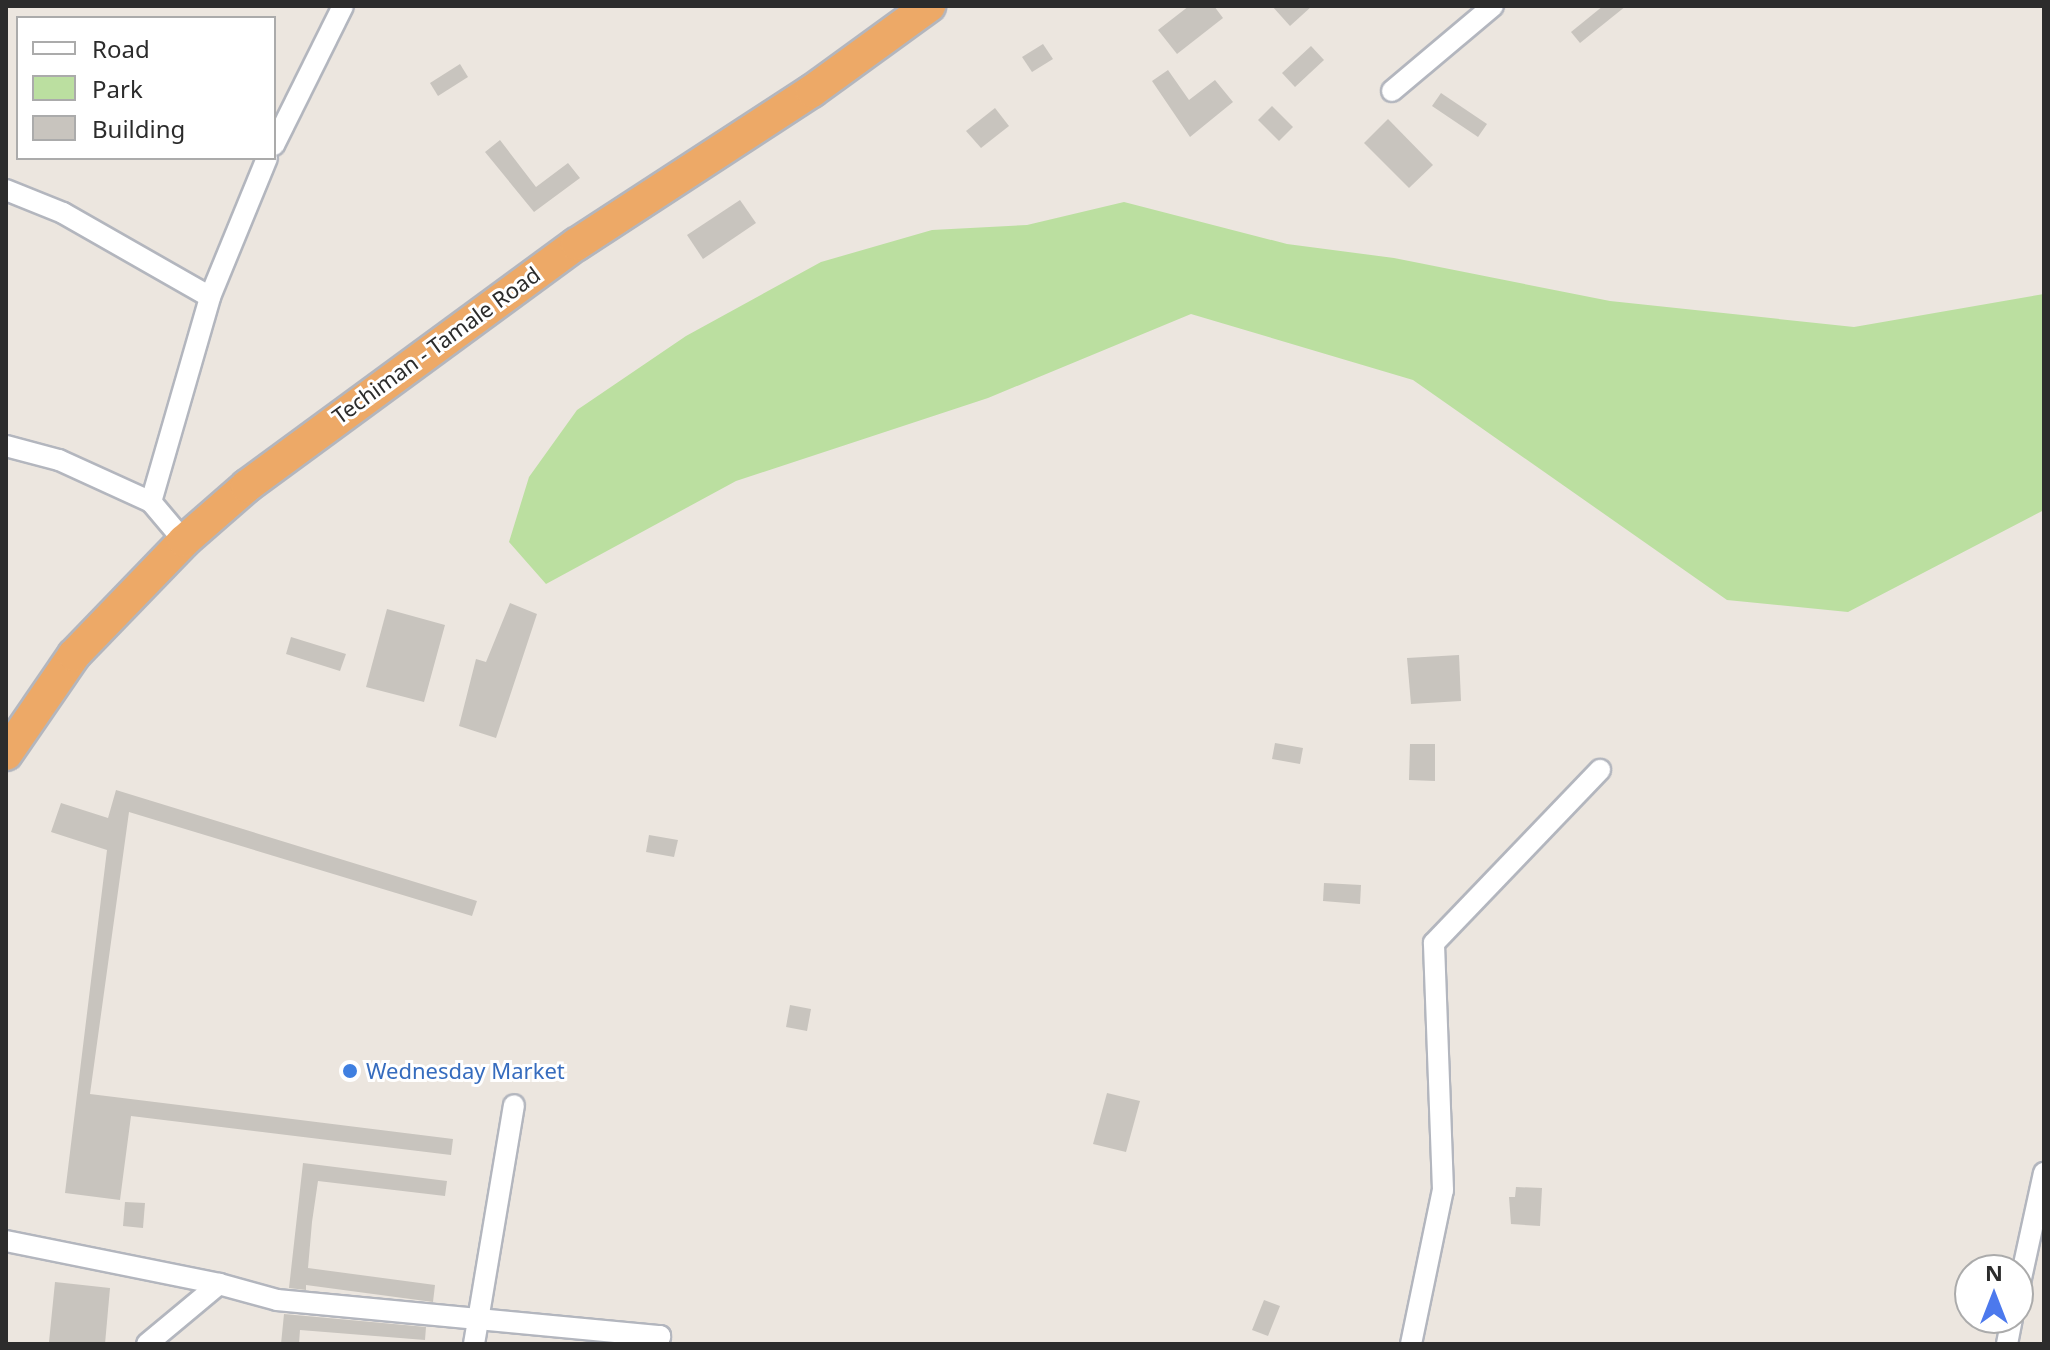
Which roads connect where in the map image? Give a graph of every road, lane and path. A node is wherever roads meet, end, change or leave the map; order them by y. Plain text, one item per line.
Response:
1 (343, 6) edge
2 (929, 6) edge
3 (1493, 6) edge
4 (1392, 91) dead end
5 (276, 141) edge
6 (266, 160) edge
7 (6, 190) edge
8 (210, 297) junction
9 (6, 446) edge
10 (151, 502) junction
11 (184, 541) junction
12 (6, 754) edge
13 (1600, 770) dead end
14 (514, 1105) dead end
15 (2044, 1173) edge
16 (6, 1241) edge
17 (2026, 1254) edge
18 (219, 1284) junction
19 (477, 1318) junction
20 (147, 1344) edge
21 (474, 1344) edge
22 (658, 1344) edge
23 (1411, 1344) edge

1 - 5 street
2 - 11 highway, Techiman - Tamale Road
3 - 4 street
6 - 8 street
7 - 8 street
8 - 10 street
9 - 10 street
10 - 11 street
11 - 12 highway, Techiman - Tamale Road
13 - 23 street
14 - 19 street
15 - 17 street
16 - 18 street
18 - 19 street
18 - 20 street
19 - 21 street
19 - 22 street

